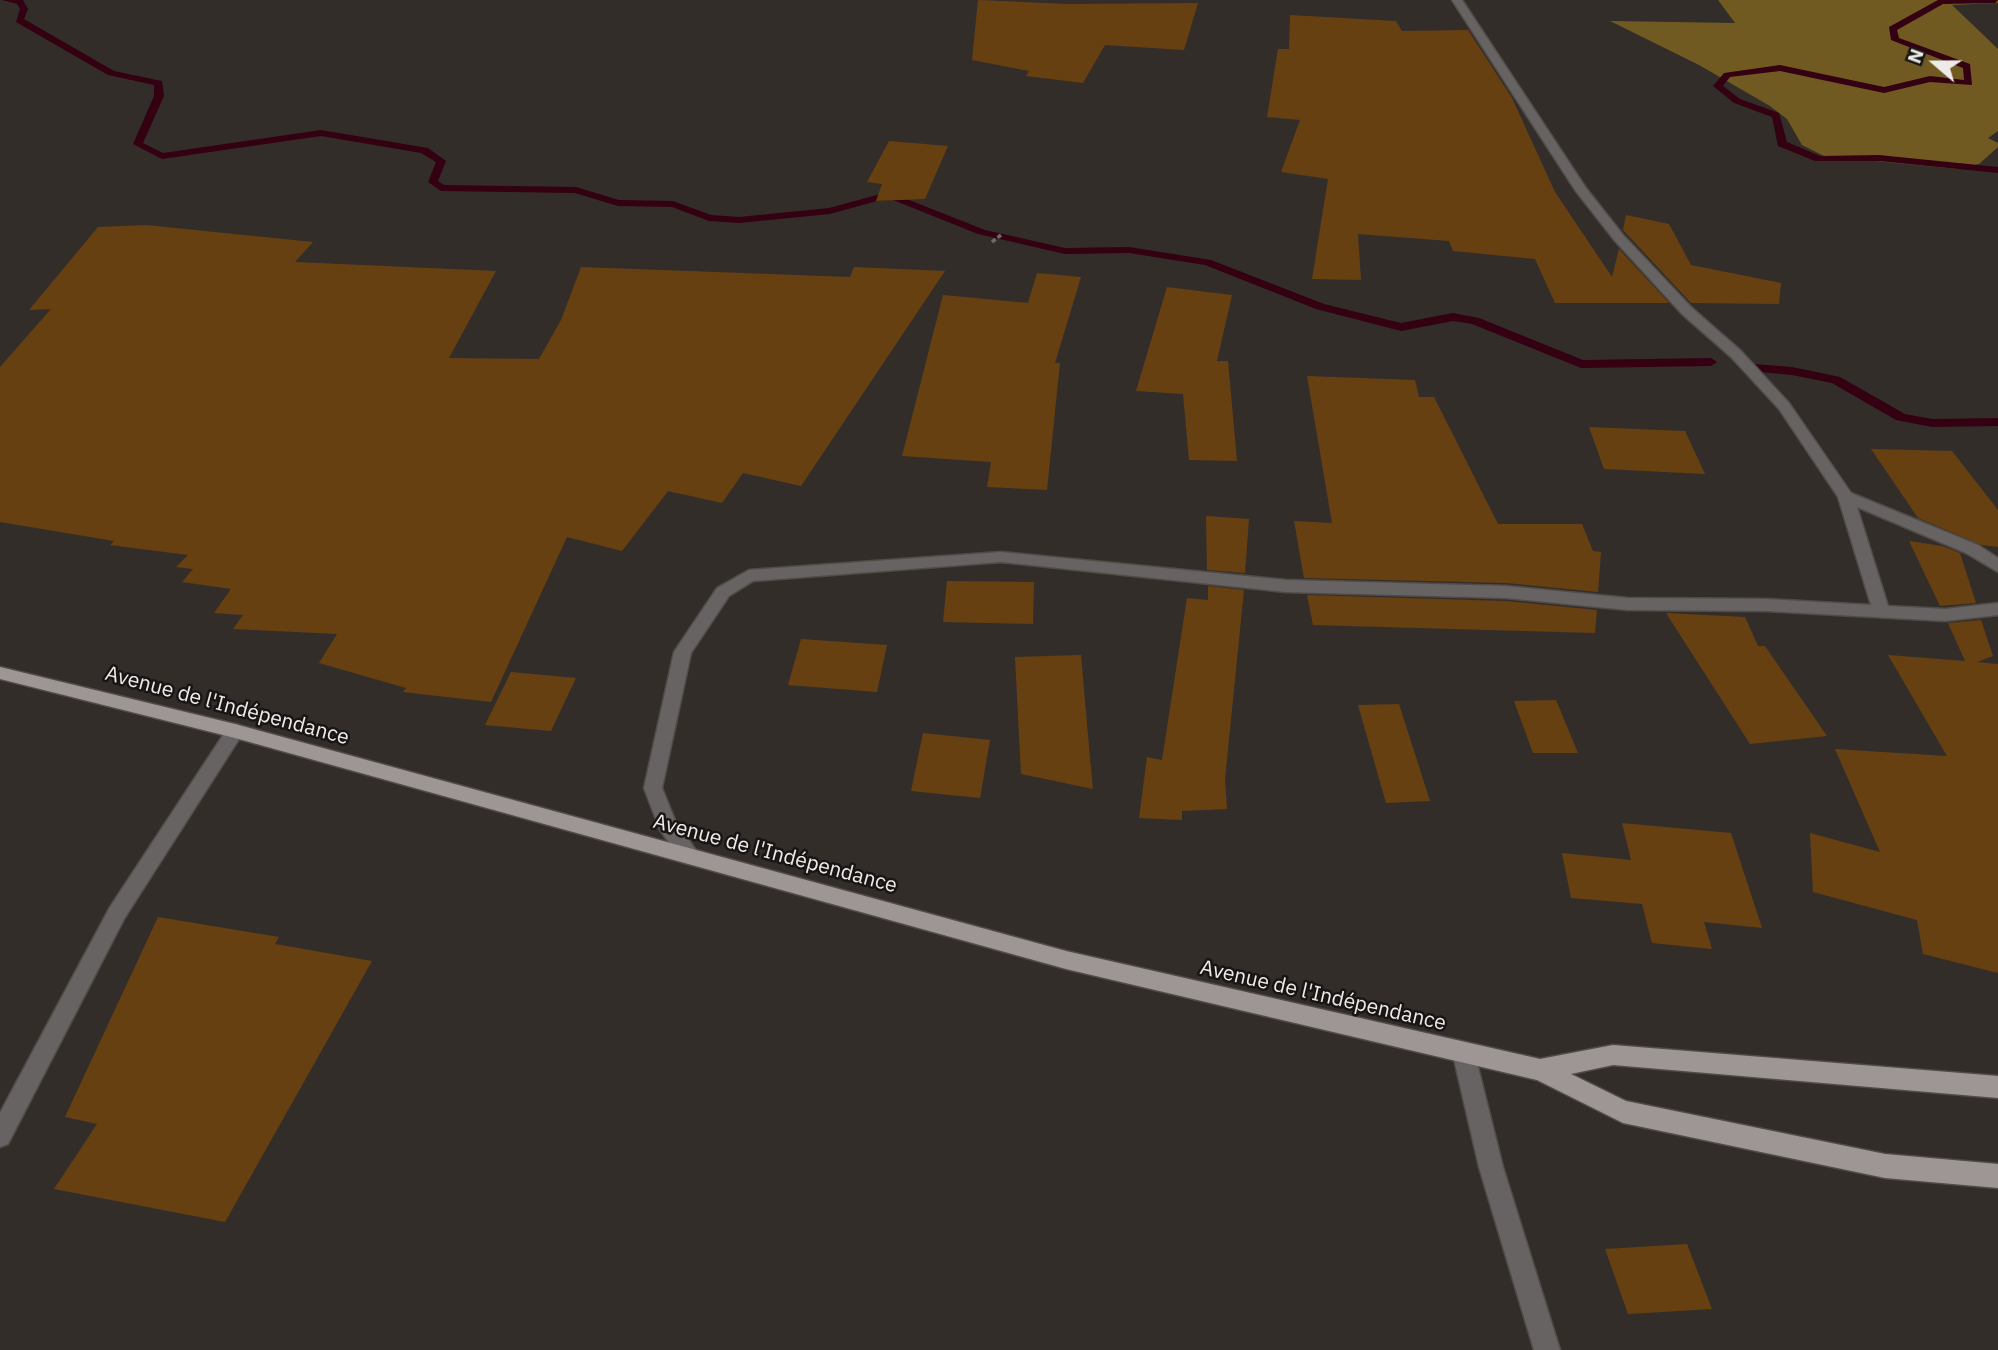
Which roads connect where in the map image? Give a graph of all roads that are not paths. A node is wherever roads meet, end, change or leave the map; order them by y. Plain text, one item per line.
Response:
1 (1457, 0) edge
2 (1846, 497) junction
3 (1998, 566) edge
4 (1998, 609) edge
5 (1882, 611) junction
6 (0, 673) edge
7 (235, 732) junction
8 (690, 856) junction
9 (1464, 1055) junction
10 (1540, 1070) junction
11 (1998, 1087) edge
12 (0, 1136) edge
13 (1998, 1176) edge
14 (1547, 1350) edge

1 - 2 street
2 - 3 street
2 - 5 street
4 - 5 street
5 - 8 street
6 - 7 main road, Avenue de l'Indépendance
7 - 8 main road, Avenue de l'Indépendance
7 - 12 street
8 - 9 main road, Avenue de l'Indépendance
9 - 10 main road, Avenue de l'Indépendance
9 - 14 street
10 - 11 main road, Avenue de l'Indépendance
10 - 13 main road, Avenue de l'Indépendance

